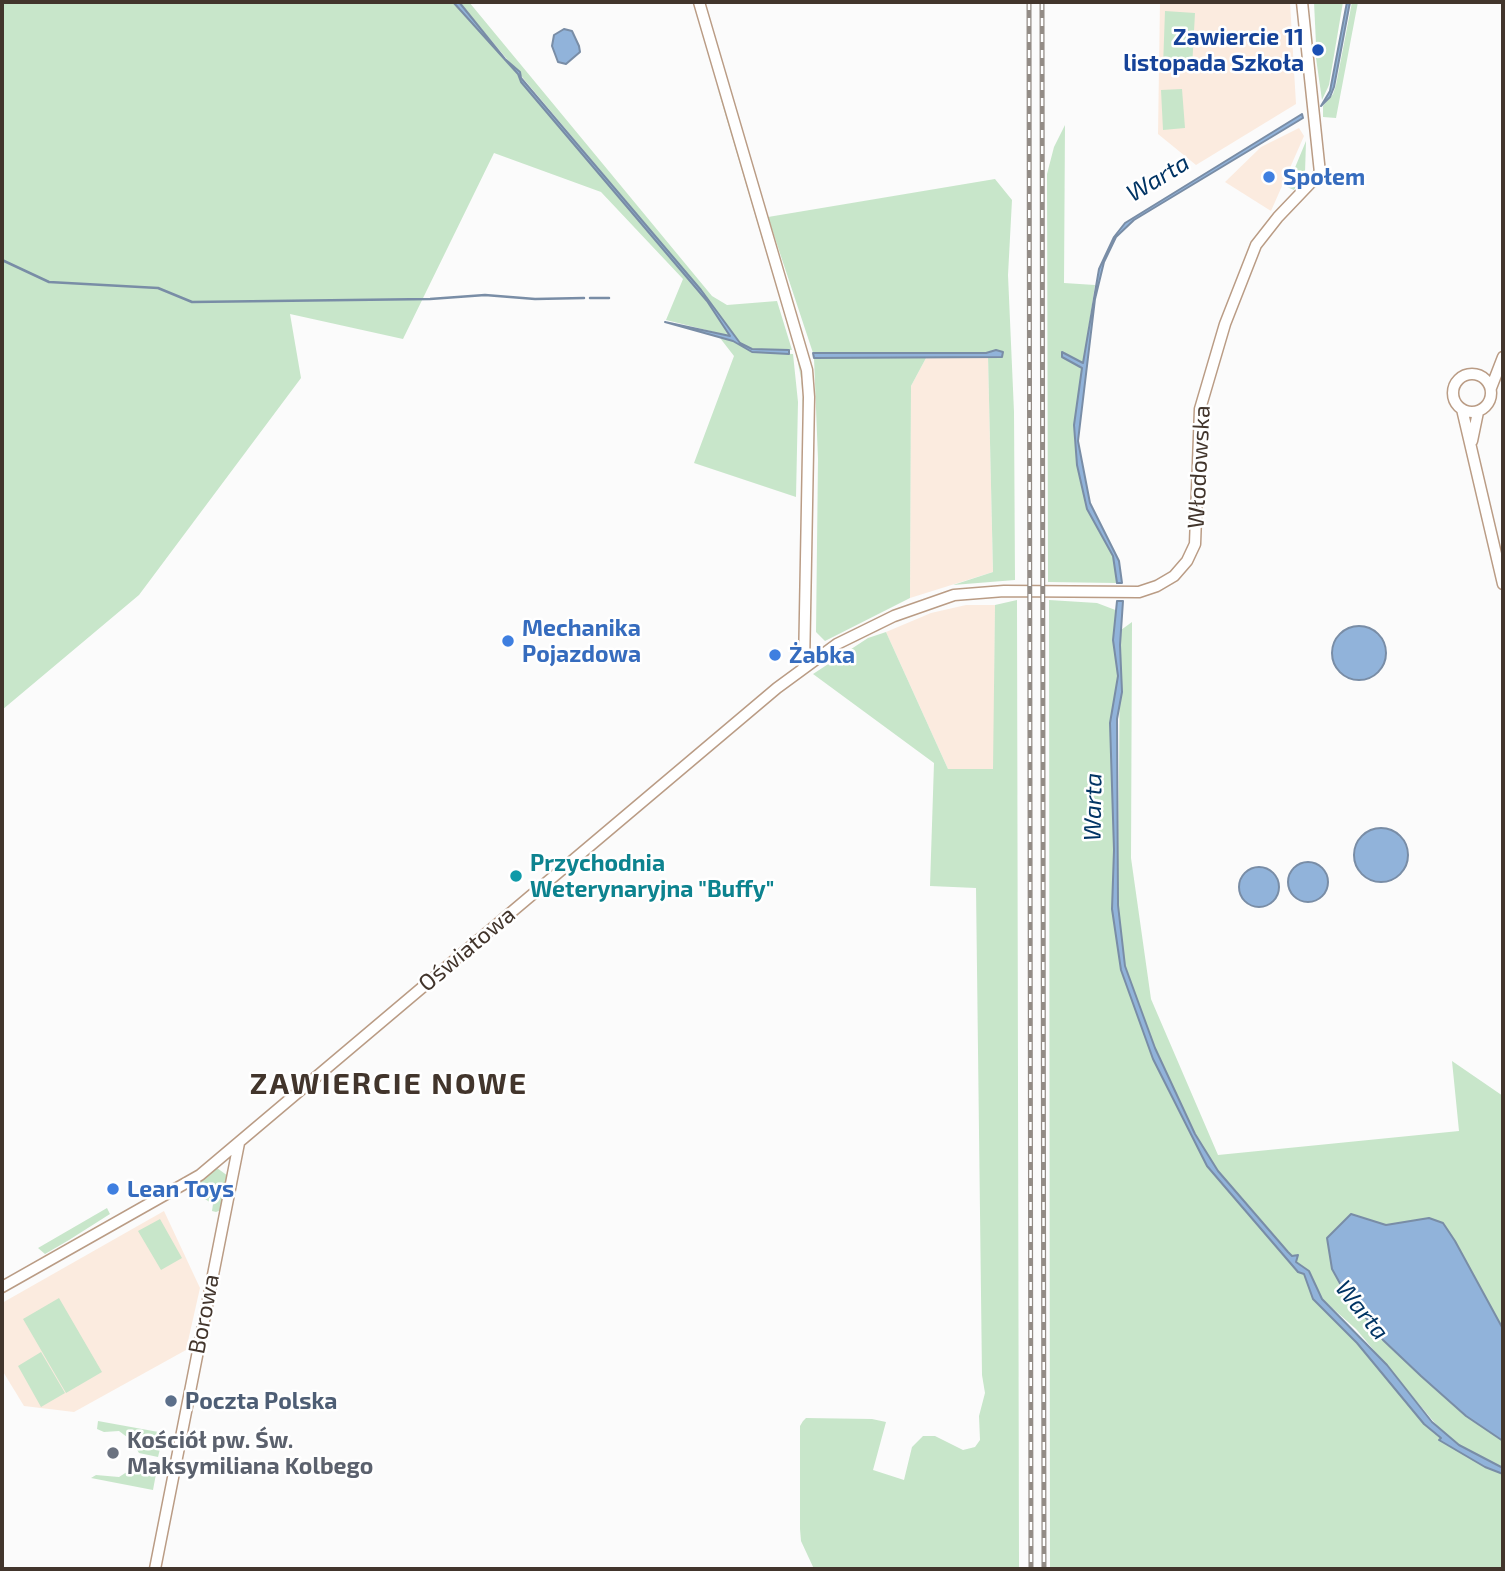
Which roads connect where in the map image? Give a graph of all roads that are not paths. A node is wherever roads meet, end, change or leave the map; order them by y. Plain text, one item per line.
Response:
1 (699, 2) edge
2 (1302, 2) edge
3 (1503, 356) edge
4 (1481, 376) junction
5 (1491, 388) junction
6 (1462, 409) junction
7 (1478, 412) junction
8 (1471, 448) junction
9 (1503, 584) edge
10 (926, 603) joint
11 (804, 667) junction
12 (239, 1142) junction
13 (2, 1287) edge
14 (155, 1569) edge

1 - 11 street
2 - 10 street, Włodowska
3 - 4 street
3 - 5 street
4 - 5 street
4 - 6 street
5 - 7 street
6 - 7 street
6 - 8 street
7 - 8 street
8 - 9 street
10 - 11 street, Oświatowa
11 - 12 street, Oświatowa
12 - 13 street, Oświatowa
12 - 14 street, Borowa

